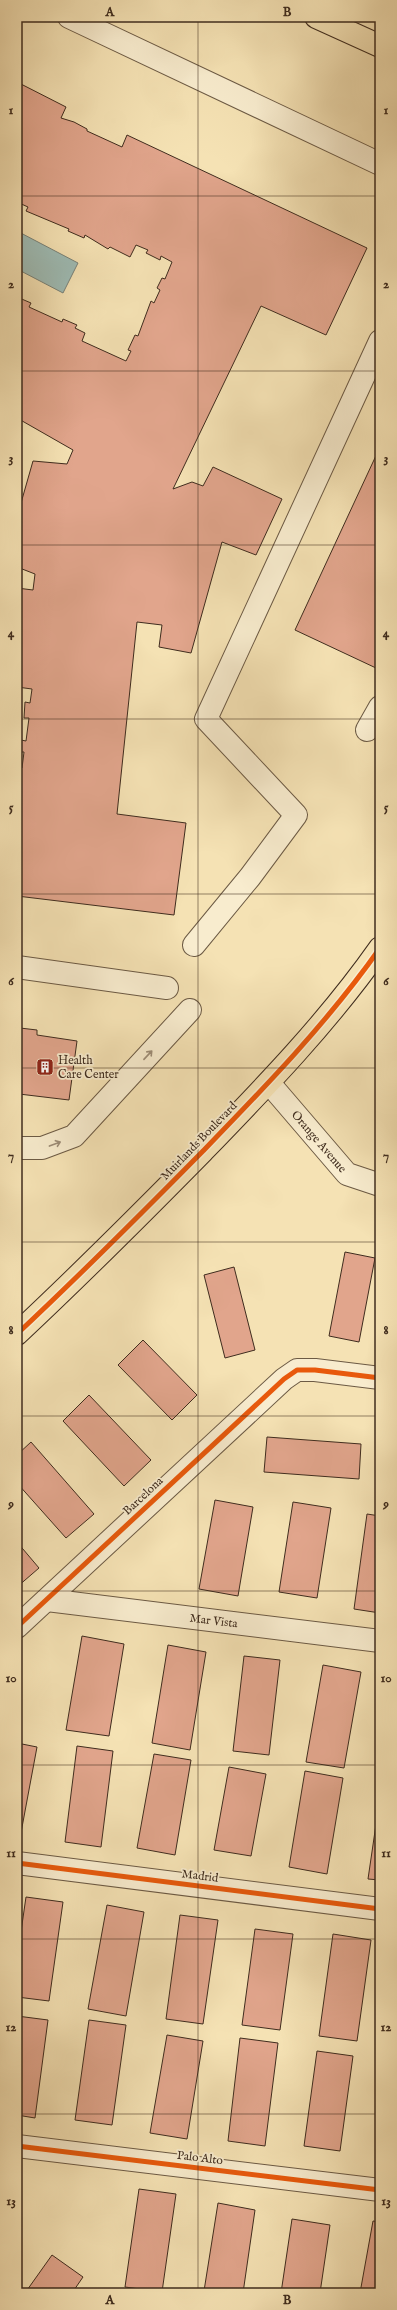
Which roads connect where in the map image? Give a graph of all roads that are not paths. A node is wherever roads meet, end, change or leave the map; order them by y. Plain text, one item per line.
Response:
1 (69, 17) edge
2 (316, 17) edge
3 (380, 46) edge
4 (380, 164) edge
5 (380, 341) edge
6 (380, 707) edge
7 (367, 730) dead end
8 (194, 945) dead end
9 (380, 948) edge
10 (17, 967) edge
11 (167, 988) dead end
12 (190, 1010) dead end
13 (269, 1083) junction
14 (17, 1148) edge
15 (380, 1185) edge
16 (17, 1334) edge
17 (380, 1378) edge
18 (47, 1600) junction
19 (17, 1627) edge
20 (380, 1641) edge
21 (17, 1863) edge
22 (380, 1909) edge
23 (17, 2146) edge
24 (380, 2190) edge

1 - 4 street
2 - 3 main road
5 - 8 street
6 - 7 street
9 - 13 main road, Muirlands Boulevard
10 - 11 street
14 -> 12 street
13 - 15 street, Orange Avenue
13 - 16 main road, Muirlands Boulevard
17 - 18 street, Barcelona
18 - 19 street, Barcelona
18 - 20 street, Mar Vista
21 - 22 street, Madrid
23 - 24 street, Palo Alto

